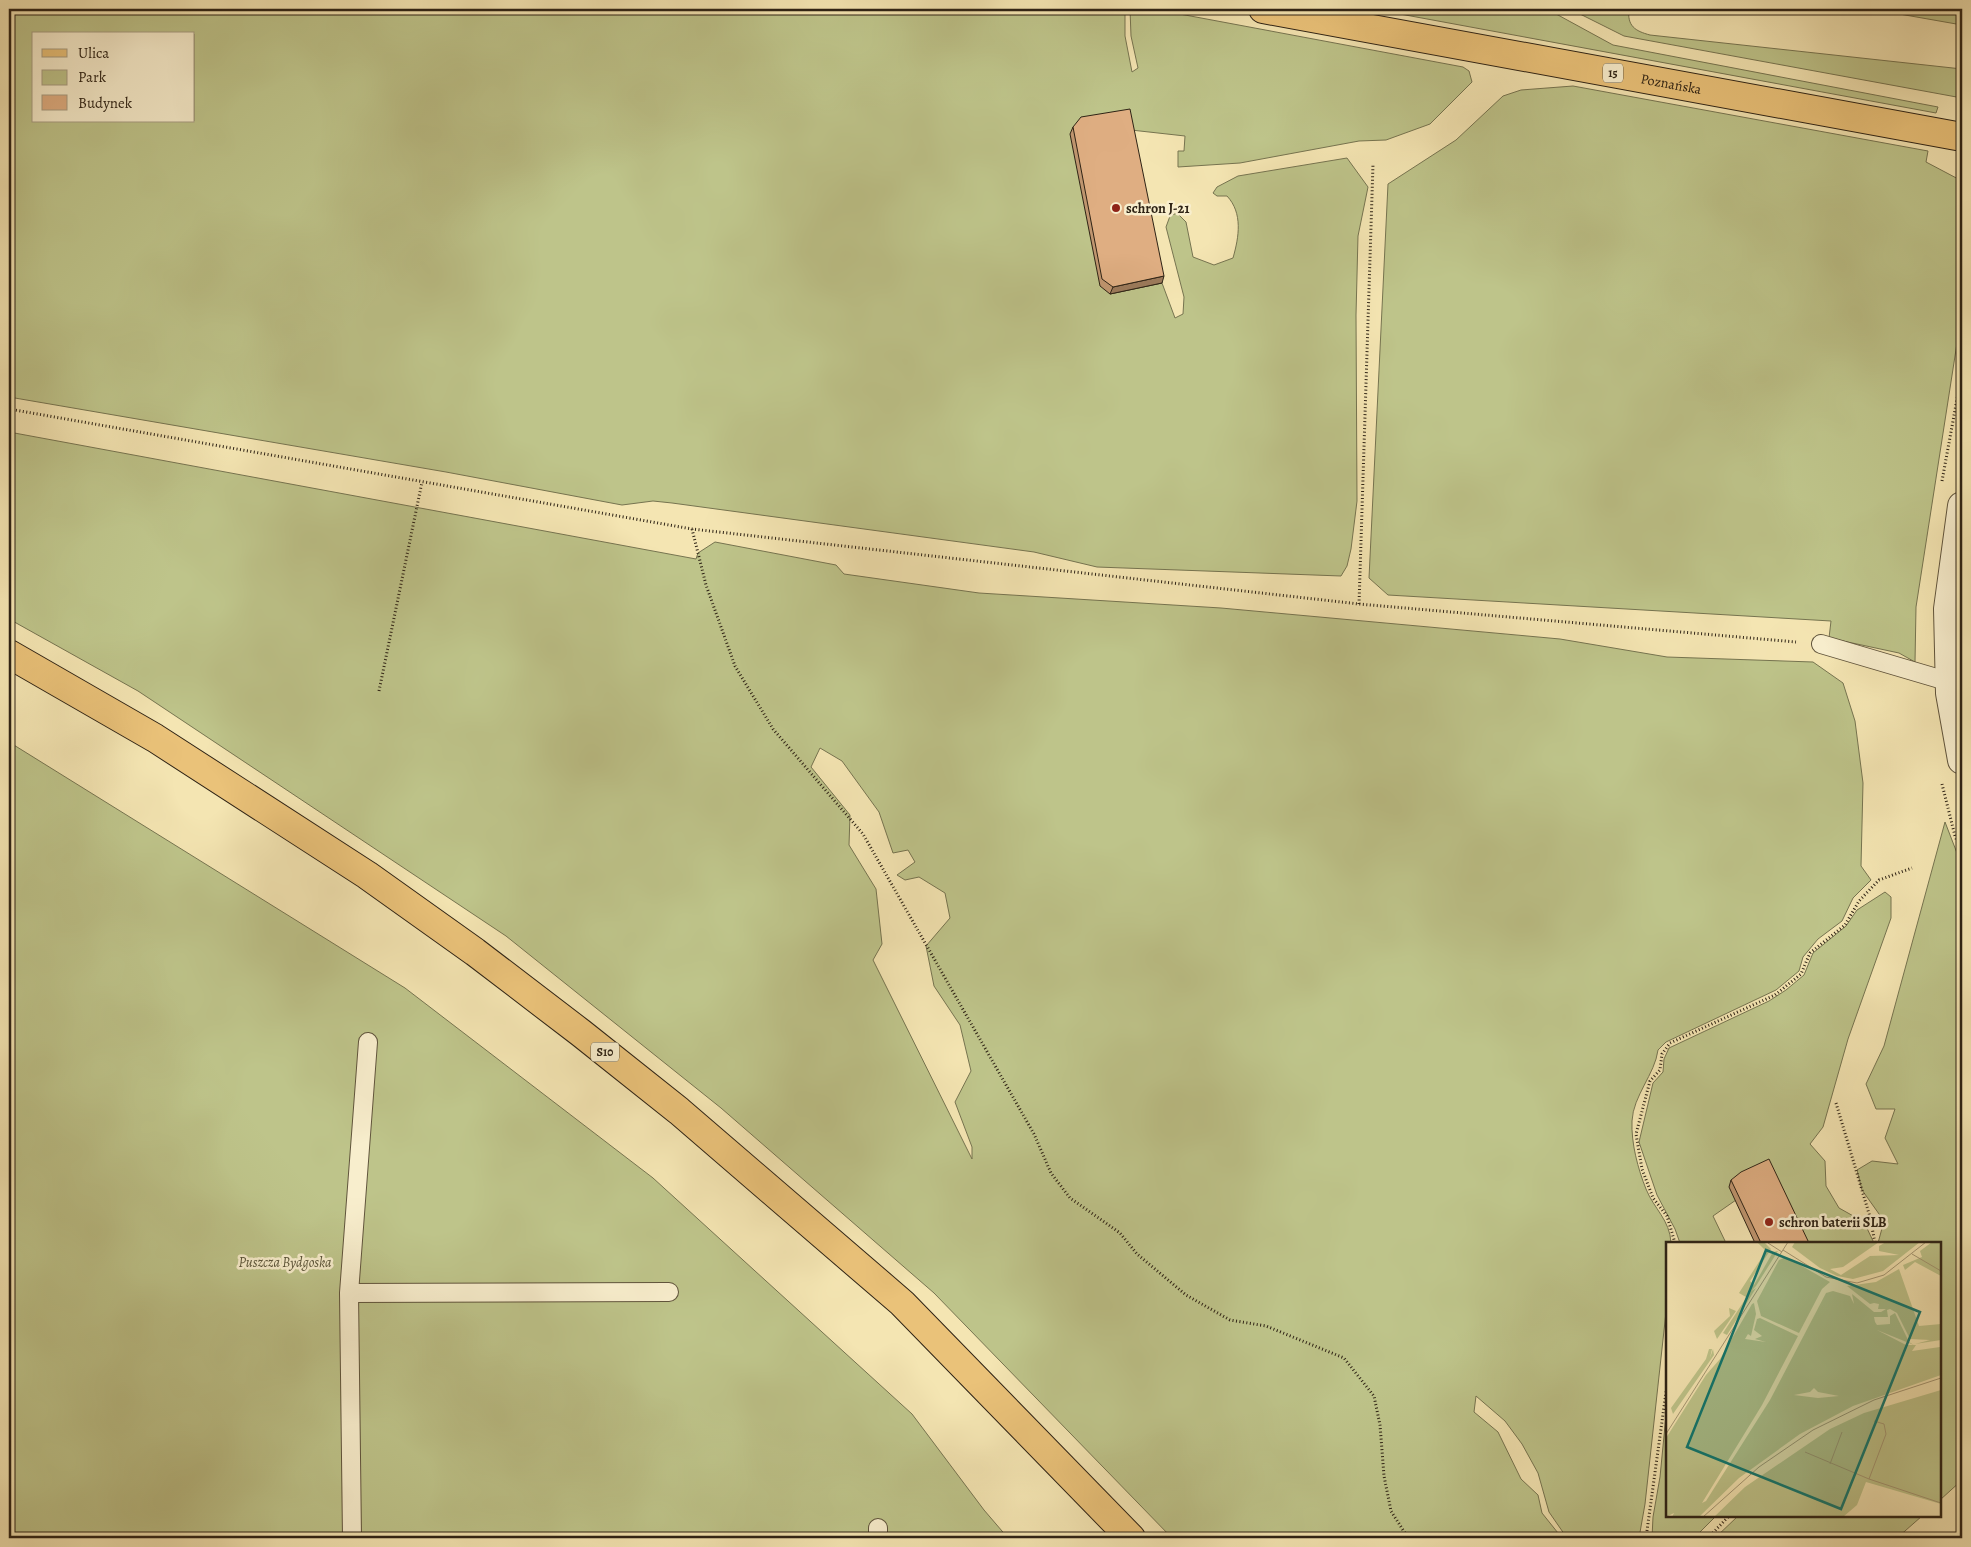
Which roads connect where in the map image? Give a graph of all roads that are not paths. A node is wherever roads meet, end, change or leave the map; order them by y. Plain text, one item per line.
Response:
1 (1263, 9) edge
2 (1962, 137) edge
3 (1962, 506) edge
4 (1821, 644) road end
5 (9, 654) edge
6 (1950, 682) junction
7 (1962, 760) edge
8 (368, 1042) dead end
9 (669, 1292) dead end
10 (349, 1293) junction
11 (352, 1538) edge
12 (1131, 1538) edge

1 - 2 main road, Poznańska / 15
3 - 6 street
4 - 6 lane
5 - 12 main road, S10
6 - 7 street
8 - 10 lane
9 - 10 lane
10 - 11 lane

